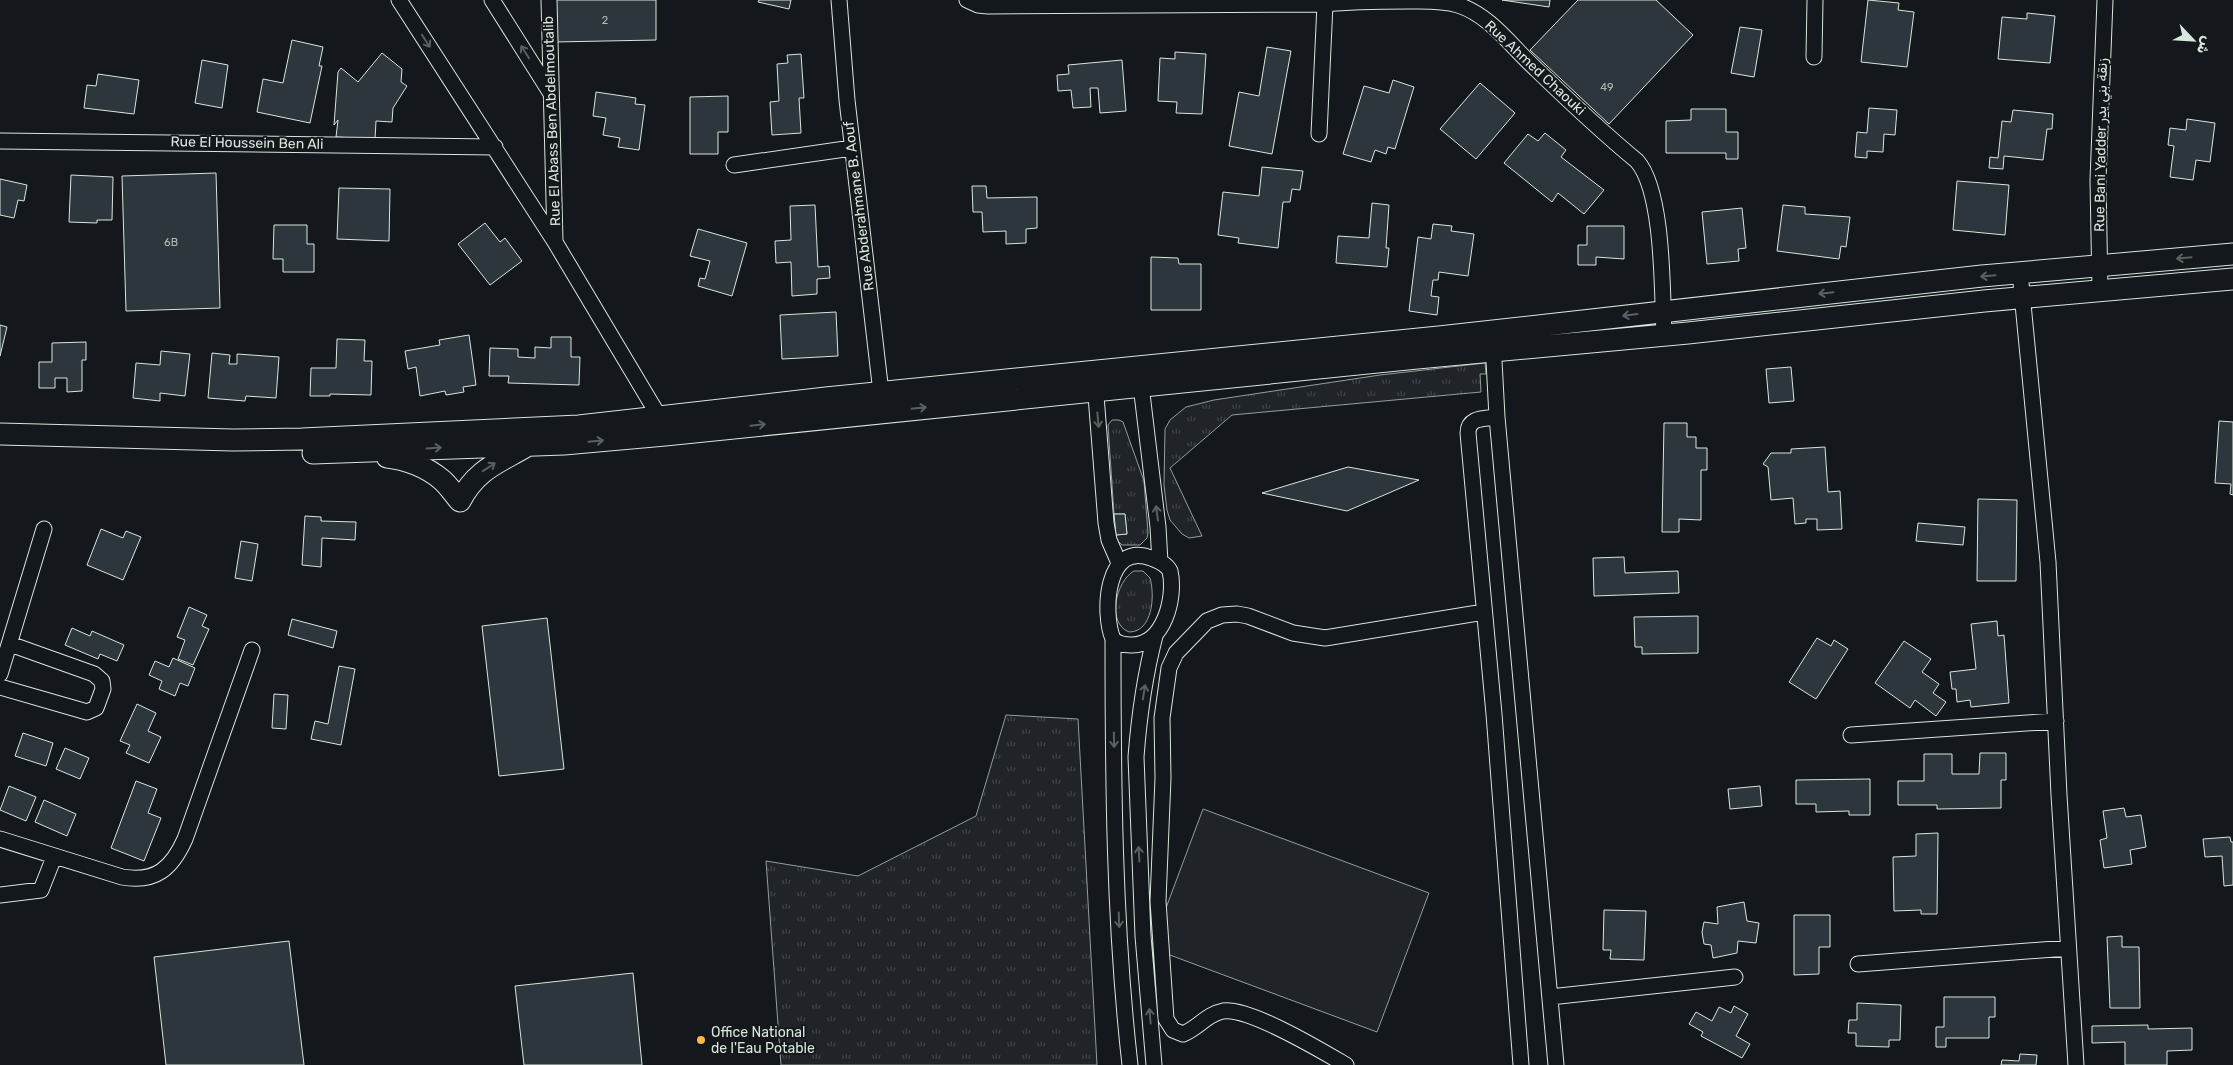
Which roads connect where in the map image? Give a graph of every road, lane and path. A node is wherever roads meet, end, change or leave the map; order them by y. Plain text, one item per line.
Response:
1 (399, 0) edge
2 (492, 0) edge
3 (549, 0) edge
4 (839, 0) edge
5 (967, 0) edge
6 (1357, 0) edge
7 (1816, 0) edge
8 (2105, 0) edge
9 (1302, 2) edge
10 (1326, 4) junction
11 (1814, 57) dead end
12 (551, 93) junction
13 (1319, 134) dead end
14 (0, 140) edge
15 (495, 147) junction
16 (852, 148) junction
17 (734, 165) dead end
18 (555, 242) junction
19 (2233, 254) edge
20 (2100, 266) junction
21 (2020, 273) junction
22 (2233, 279) edge
23 (2100, 291) junction
24 (2022, 297) junction
25 (1663, 311) junction
26 (1664, 335) junction
27 (1493, 341) junction
28 (1140, 376) junction
29 (1095, 381) junction
30 (882, 402) junction
31 (1497, 417) junction
32 (662, 426) junction
33 (0, 434) edge
34 (457, 439) junction
35 (49, 442) junction
36 (529, 445) junction
37 (0, 448) edge
38 (358, 453) junction
39 (44, 530) dead end
40 (1160, 562) junction
41 (1119, 563) junction
42 (1484, 612) junction
43 (1155, 636) junction
44 (1113, 639) junction
45 (10, 644) junction
46 (252, 650) dead end
47 (0, 674) edge
48 (0, 687) edge
49 (2056, 721) junction
50 (1851, 734) dead end
51 (0, 839) edge
52 (54, 857) junction
53 (0, 895) edge
54 (2068, 948) junction
55 (1858, 964) dead end
56 (1734, 977) dead end
57 (1550, 997) junction
58 (1130, 1065) edge
59 (1154, 1065) edge
60 (1346, 1065) edge
61 (1521, 1065) edge
62 (1556, 1065) edge
63 (2076, 1065) edge

1 -> 15 street
12 -> 2 street
3 - 12 street, Rue El Abass Ben Abdelmoutalib
4 - 16 street, Rue Abderahmane B. Aouf
5 - 9 street, Rue Ahmed Chaouki
6 - 10 street, Rue Ahmed Chaouki
6 - 25 street, Rue Ahmed Chaouki
7 - 11 street
8 - 20 street, Rue Bani Yadder زنقة بني يدر
9 - 10 street, Rue Ahmed Chaouki
10 - 13 street
12 - 18 street, Rue El Abass Ben Abdelmoutalib
14 - 15 street, Rue El Houssein Ben Ali
15 - 18 street
16 - 17 street
16 - 30 street, Rue Abderahmane B. Aouf
18 - 32 street
19 -> 20 street
20 - 21 street
20 - 23 street, Rue Bani Yadder زنقة بني يدر
21 - 24 street
21 -> 25 street
22 - 23 street
23 - 24 street
24 - 26 street
24 - 49 street
25 - 26 street, Rue Ahmed Chaouki
25 -> 27 street
26 - 27 street
27 - 28 street
27 - 31 street
28 - 29 street
40 -> 28 street
29 - 30 street
29 -> 41 street
30 - 32 street
31 - 42 street
31 - 57 street
32 - 34 street
36 -> 32 street
33 - 35 street
34 - 35 street
34 - 36 street
38 -> 34 street
35 - 37 street
35 - 38 street
38 -> 36 street
39 - 45 street
40 - 41 street
40 - 43 street
41 - 44 street
42 - 60 street
42 - 61 street
43 - 44 street
59 -> 43 street
44 -> 58 street
45 - 47 street
45 - 48 street
46 - 52 street
49 - 50 street
49 - 54 street
51 - 52 street
52 - 53 street
54 - 55 street
54 - 63 street
56 - 57 street
57 - 62 street

